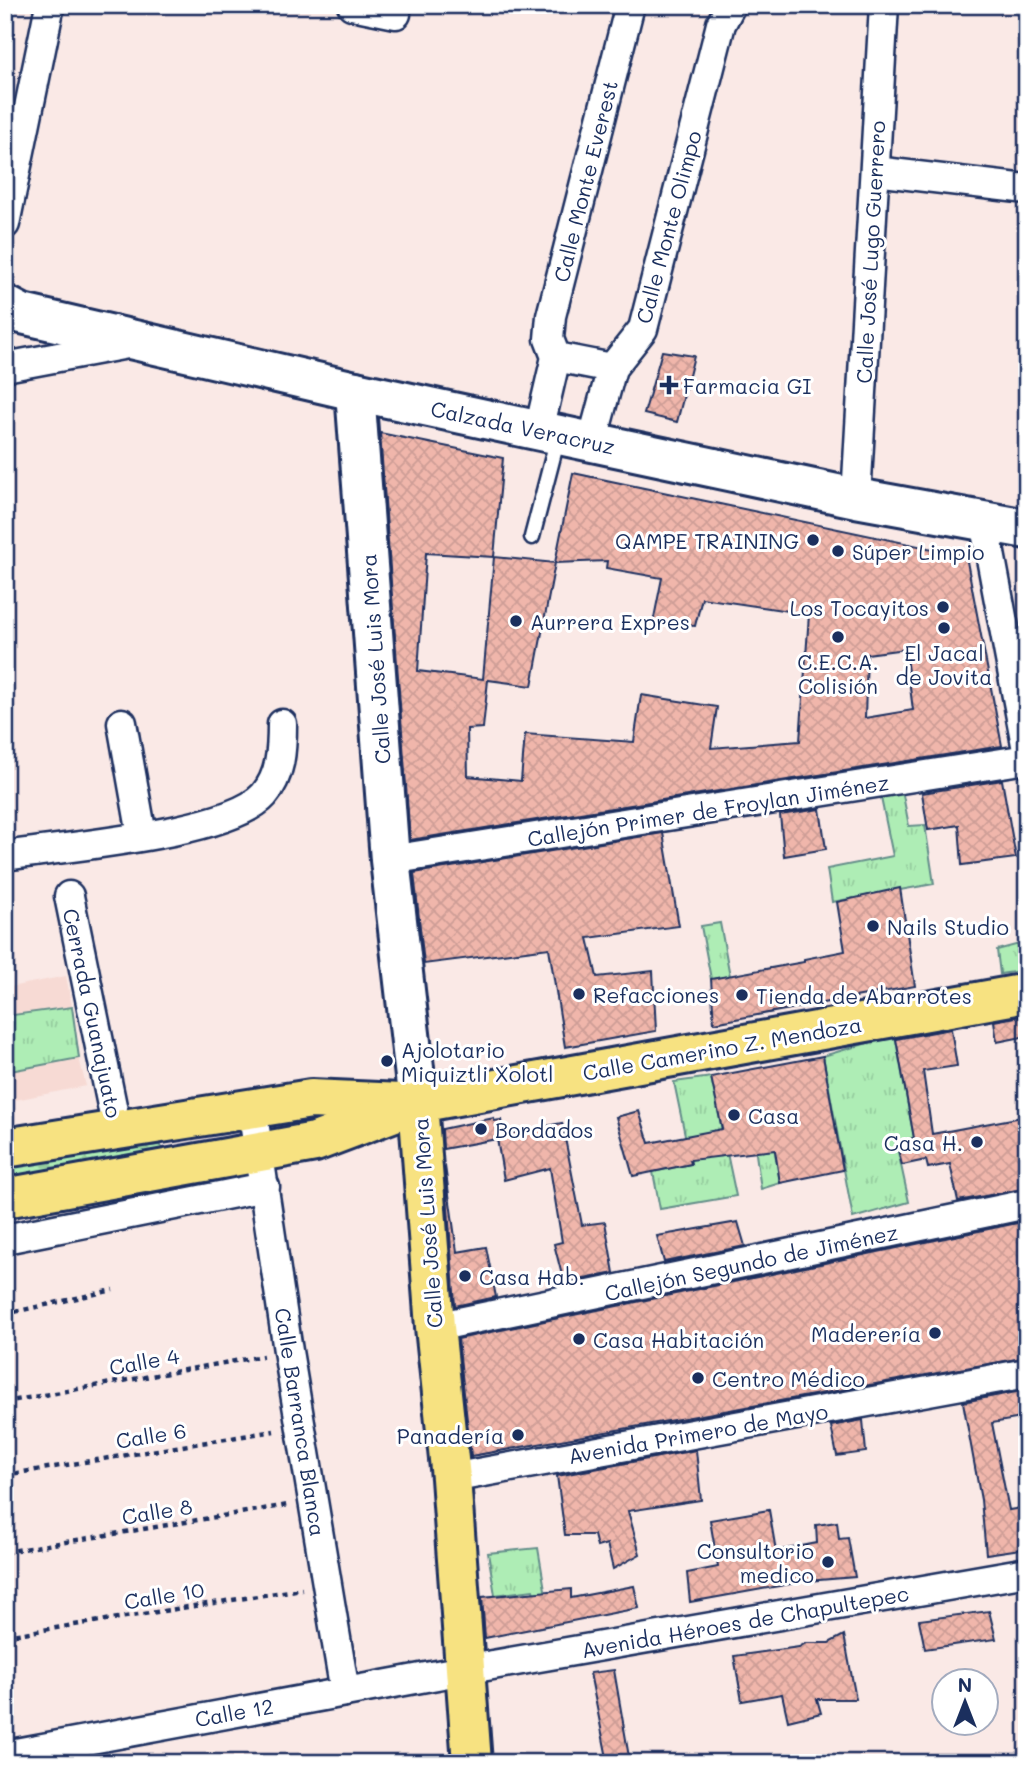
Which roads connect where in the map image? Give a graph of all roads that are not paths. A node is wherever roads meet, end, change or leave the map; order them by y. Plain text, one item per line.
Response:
1 (50, 5) edge
2 (352, 5) edge
3 (630, 5) edge
4 (884, 5) edge
5 (721, 11) edge
6 (396, 14) dead end
7 (875, 170) junction
8 (1027, 189) edge
9 (5, 224) edge
10 (11, 312) edge
11 (143, 342) junction
12 (555, 358) junction
13 (5, 367) edge
14 (612, 368) junction
15 (355, 391) junction
16 (563, 436) junction
17 (856, 498) junction
18 (984, 521) junction
19 (1027, 529) edge
20 (532, 537) dead end
21 (122, 723) dead end
22 (282, 724) dead end
23 (1027, 750) edge
24 (1027, 759) edge
25 (142, 835) junction
26 (5, 856) edge
27 (390, 860) junction
28 (69, 896) dead end
29 (1027, 993) edge
30 (418, 1104) junction
31 (252, 1108) junction
32 (117, 1130) junction
33 (5, 1148) edge
34 (263, 1169) junction
35 (5, 1198) edge
36 (1027, 1205) edge
37 (5, 1239) edge
38 (435, 1327) junction
39 (1027, 1373) edge
40 (451, 1478) junction
41 (1027, 1572) edge
42 (464, 1670) junction
43 (345, 1692) junction
44 (7, 1751) edge
45 (472, 1763) edge

1 - 9 street
2 - 6 street
3 - 12 street, Calle Monte Everest
4 - 7 street, Calle José Lugo Guerrero
5 - 14 street, Calle Monte Olimpo
7 - 8 street
7 - 17 street, Calle José Lugo Guerrero
10 - 11 street, Calzada Veracruz
11 - 13 street
11 - 15 street, Calzada Veracruz
12 - 14 street
12 - 16 street, Calle Monte Everest
14 - 16 street, Calle Monte Olimpo
15 - 16 street, Calzada Veracruz
15 - 27 street, Calle José Luis Mora
16 - 17 street, Calzada Veracruz
16 - 20 lane
17 - 18 street, Calzada Veracruz
18 - 19 street, Calzada Veracruz
18 - 23 street
21 - 25 street
22 - 25 street
24 - 27 street, Callejón Primer de Froylan Jiménez
25 - 26 street
27 - 30 street, Calle José Luis Mora
28 - 32 street, Cerrada Guanajuato
29 - 30 main road, Calle Camerino Z. Mendoza
30 - 31 main road
30 - 34 main road
30 - 38 main road, Calle José Luis Mora
31 - 32 main road
31 - 34 street, Calle Barranca Blanca
32 - 33 main road
34 - 35 main road
34 - 37 street
34 - 43 street, Calle Barranca Blanca
36 - 38 street, Callejón Segundo de Jiménez
38 - 40 main road, Calle José Luis Mora
39 - 40 street, Avenida Primero de Mayo
40 - 42 main road, Calle José Luis Mora
41 - 42 street, Avenida Héroes de Chapultepec
42 - 43 street, Calle 12
42 - 45 main road, Calle José Luis Mora
43 - 44 street, Calle 12

